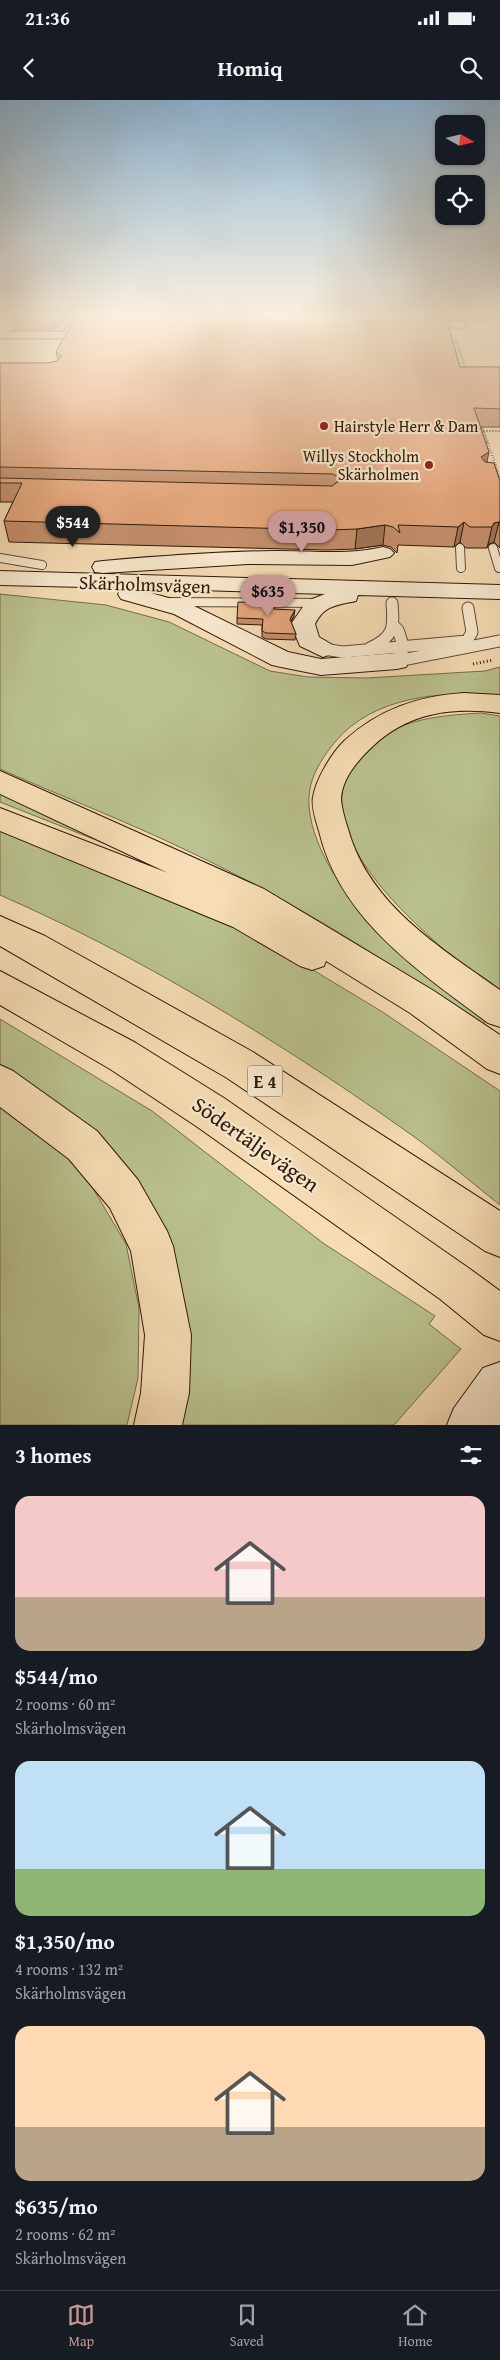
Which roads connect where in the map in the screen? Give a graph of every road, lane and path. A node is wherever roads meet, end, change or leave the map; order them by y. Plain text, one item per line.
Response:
1 (480, 421) edge
2 (483, 431) junction
3 (500, 431) edge
4 (500, 477) edge
5 (460, 548) dead end
6 (492, 548) dead end
7 (383, 552) dead end
8 (0, 558) edge
9 (0, 563) edge
10 (42, 565) junction
11 (103, 567) junction
12 (461, 568) dead end
13 (499, 572) edge
14 (0, 578) edge
15 (61, 581) junction
16 (500, 592) edge
17 (392, 596) junction
18 (160, 602) junction
19 (319, 603) junction
20 (468, 608) dead end
21 (394, 626) junction
22 (500, 641) edge
23 (324, 649) joint
24 (401, 654) junction
25 (365, 657) junction
26 (500, 704) edge
27 (0, 782) edge
28 (0, 819) edge
29 (0, 930) edge
30 (0, 987) edge
31 (500, 1011) edge
32 (500, 1056) edge
33 (500, 1062) edge
34 (0, 1084) edge
35 (494, 1232) edge
36 (500, 1319) edge
37 (500, 1385) edge
38 (158, 1425) edge
39 (471, 1425) edge

1 - 2 path
2 - 3 path
2 - 4 path
5 - 12 lane
6 - 13 lane
7 - 11 main road
8 - 10 lane
9 - 10 main road, Skärholmsvägen
10 - 11 main road, Skärholmsvägen
11 - 13 main road, Skärholmsvägen
14 - 15 main road, Skärholmsvägen
15 - 17 main road, Skärholmsvägen
15 - 18 main road
16 - 17 main road, Skärholmsvägen
17 - 19 main road
17 - 21 lane
18 - 19 lane
18 - 25 main road
19 - 23 main road
20 - 24 lane
21 - 24 lane
21 - 25 lane
22 - 24 lane
23 - 25 lane
24 - 25 main road
26 - 31 highway
27 - 32 highway
28 - 33 highway
29 - 35 highway, E 4
30 - 36 highway, Södertäljevägen
34 - 38 highway
37 - 39 main road

